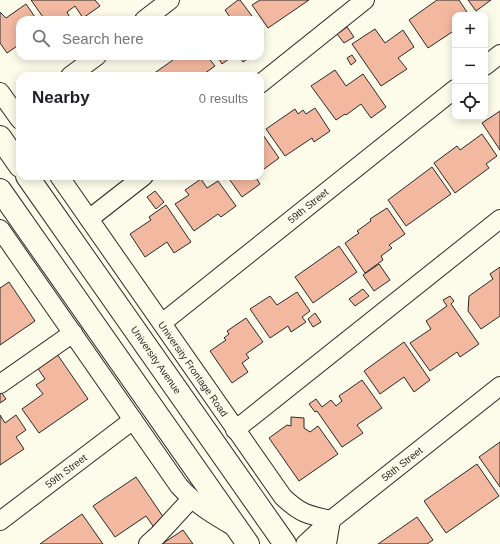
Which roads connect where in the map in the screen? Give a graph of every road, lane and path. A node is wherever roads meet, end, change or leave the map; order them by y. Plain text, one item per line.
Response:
1 (170, 0) edge
2 (366, 0) edge
3 (149, 16) edge
4 (500, 54) edge
5 (92, 60) edge
6 (488, 64) edge
7 (75, 72) edge
8 (264, 81) edge
9 (0, 92) edge
10 (452, 92) edge
11 (16, 113) edge
12 (0, 137) edge
13 (16, 160) edge
14 (30, 180) edge
15 (62, 180) edge
16 (139, 180) edge
17 (0, 190) edge
18 (89, 219) junction
19 (500, 219) edge
20 (1, 230) edge
21 (162, 323) junction
22 (73, 333) junction
23 (0, 384) edge
24 (500, 386) edge
25 (133, 420) junction
26 (239, 436) junction
27 (191, 499) junction
28 (262, 511) junction
29 (332, 520) junction
30 (0, 521) edge
31 (242, 536) edge
32 (148, 544) edge
33 (285, 544) edge
34 (305, 544) edge
35 (327, 544) edge

1 - 3 street
2 - 8 street
4 - 6 street
5 - 7 street
9 - 11 street
10 - 21 street, 59th Street
12 - 13 main road
14 - 28 main road, University Avenue
15 - 18 street, University Frontage Road
16 - 18 street
17 - 31 main road
18 - 21 street, University Frontage Road
19 - 26 street
20 - 22 street
21 - 26 street, University Frontage Road
22 - 23 street
22 - 25 street
24 - 29 street, 58th Street
25 - 27 street
25 - 30 street, 59th Street
26 - 28 street
26 - 29 street, University Frontage Road
27 - 31 street
27 - 32 street
28 - 33 main road, University Avenue
29 - 34 street, 58th Street
29 - 35 street

